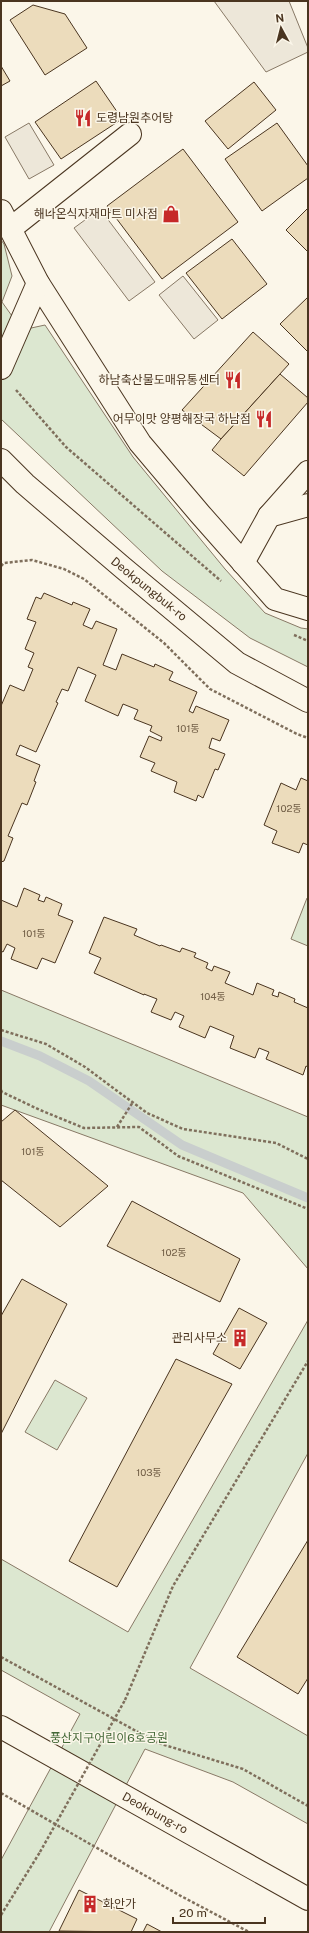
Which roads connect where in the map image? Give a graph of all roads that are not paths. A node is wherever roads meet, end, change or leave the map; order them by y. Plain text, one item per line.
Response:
1 (130, 134) dead end
2 (6, 220) edge
3 (38, 283) junction
4 (6, 376) edge
5 (1, 460) edge
6 (308, 472) edge
7 (308, 505) edge
8 (269, 516) junction
9 (242, 563) junction
10 (308, 609) edge
11 (308, 701) edge
12 (1, 1727) edge
13 (308, 1899) edge

1 - 2 street
2 - 3 street
3 - 4 street
3 - 9 street
5 - 11 street, Deokpungbuk-ro
6 - 8 street
7 - 8 street
8 - 9 street
9 - 10 street
12 - 13 street, Deokpung-ro

